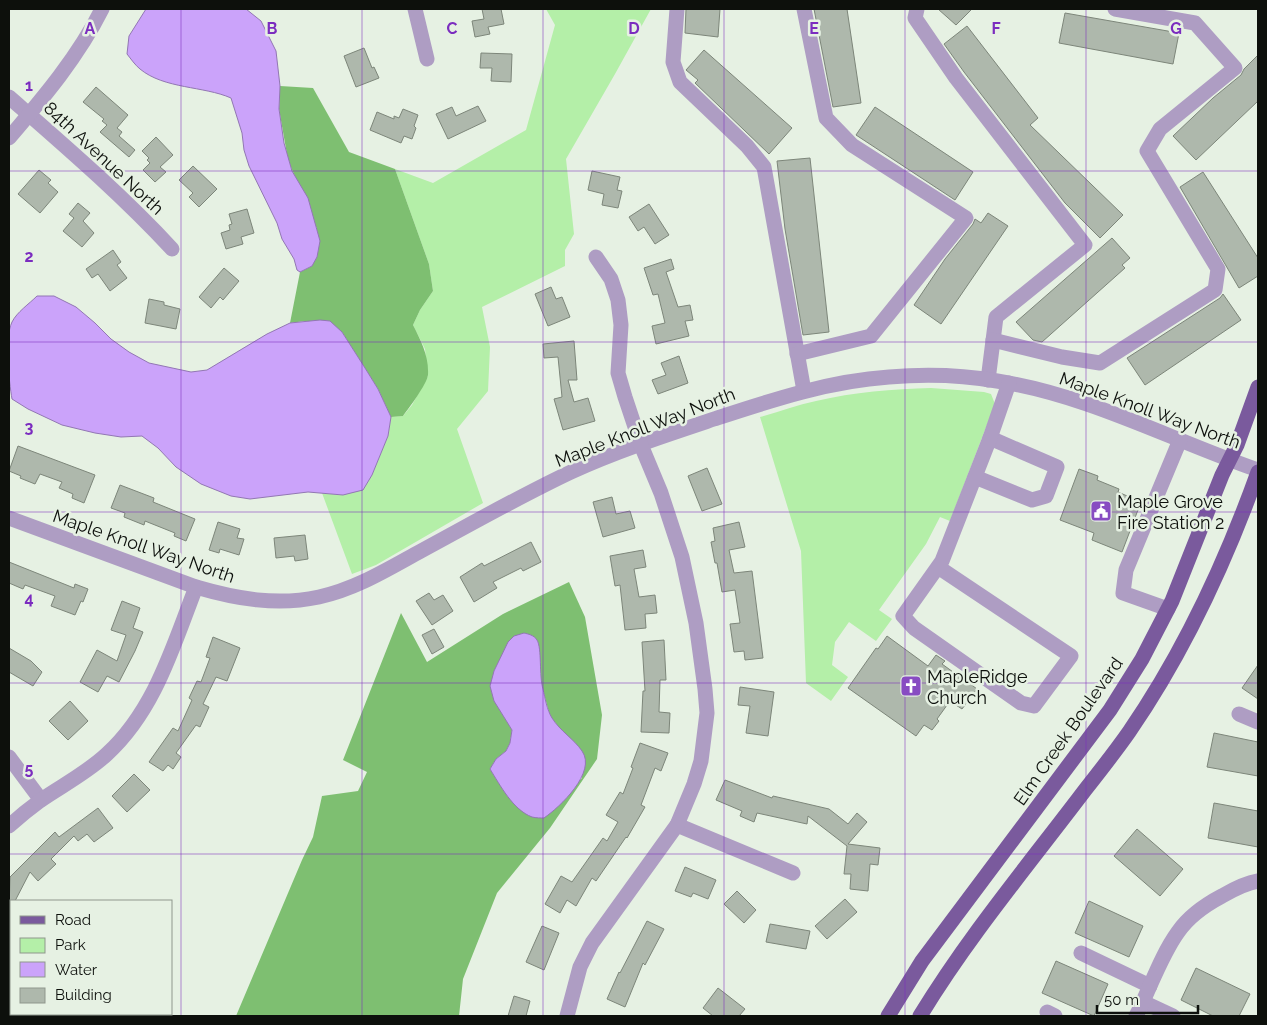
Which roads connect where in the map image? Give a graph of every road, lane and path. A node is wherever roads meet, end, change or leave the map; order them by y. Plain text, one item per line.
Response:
1 (102, 9) edge
2 (415, 9) edge
3 (678, 9) edge
4 (804, 9) edge
5 (917, 9) edge
6 (1115, 9) edge
7 (427, 59) dead end
8 (9, 97) edge
9 (29, 115) junction
10 (9, 138) edge
11 (172, 249) dead end
12 (596, 257) dead end
13 (993, 340) junction
14 (797, 354) junction
15 (988, 380) junction
16 (1009, 383) junction
17 (1258, 387) edge
18 (804, 391) junction
19 (990, 438) junction
20 (1180, 440) junction
21 (641, 445) junction
22 (1229, 460) junction
23 (1258, 471) edge
24 (975, 477) junction
25 (9, 518) edge
26 (938, 567) junction
27 (196, 587) junction
28 (1168, 609) junction
29 (1239, 714) dead end
30 (1258, 722) edge
31 (9, 757) edge
32 (41, 800) junction
33 (677, 825) junction
34 (9, 826) edge
35 (793, 873) dead end
36 (1258, 881) edge
37 (1081, 953) dead end
38 (1150, 986) junction
39 (1143, 1002) junction
40 (567, 1016) edge
41 (888, 1016) edge
42 (920, 1016) edge
43 (1136, 1016) edge
44 (1173, 1016) edge

1 - 9 street
2 - 7 street
3 - 14 street
4 - 14 street
5 - 13 street
6 - 13 street
8 - 9 street, 84th Avenue North
9 - 10 street
9 - 11 street, 84th Avenue North
12 - 21 street
13 - 15 street
14 - 18 street
15 - 16 street, Maple Knoll Way North
15 - 18 street, Maple Knoll Way North
16 - 19 street
16 - 20 street, Maple Knoll Way North
17 - 22 main road, Elm Creek Boulevard
18 - 21 street, Maple Knoll Way North
19 - 24 street
19 - 24 street
20 - 22 street, Maple Knoll Way North
20 - 28 street
21 - 27 street, Maple Knoll Way North
21 - 33 street
22 - 23 street, Maple Knoll Way North
22 - 28 main road, Elm Creek Boulevard
23 - 42 main road
24 - 26 street
25 - 27 street, Maple Knoll Way North
26 - 26 street
27 - 32 street
28 - 41 main road, Elm Creek Boulevard
29 - 30 street
31 - 32 street
32 - 34 street
33 - 35 street
33 - 40 street
36 - 38 street
37 - 38 street
38 - 39 street
39 - 43 street
39 - 44 street

